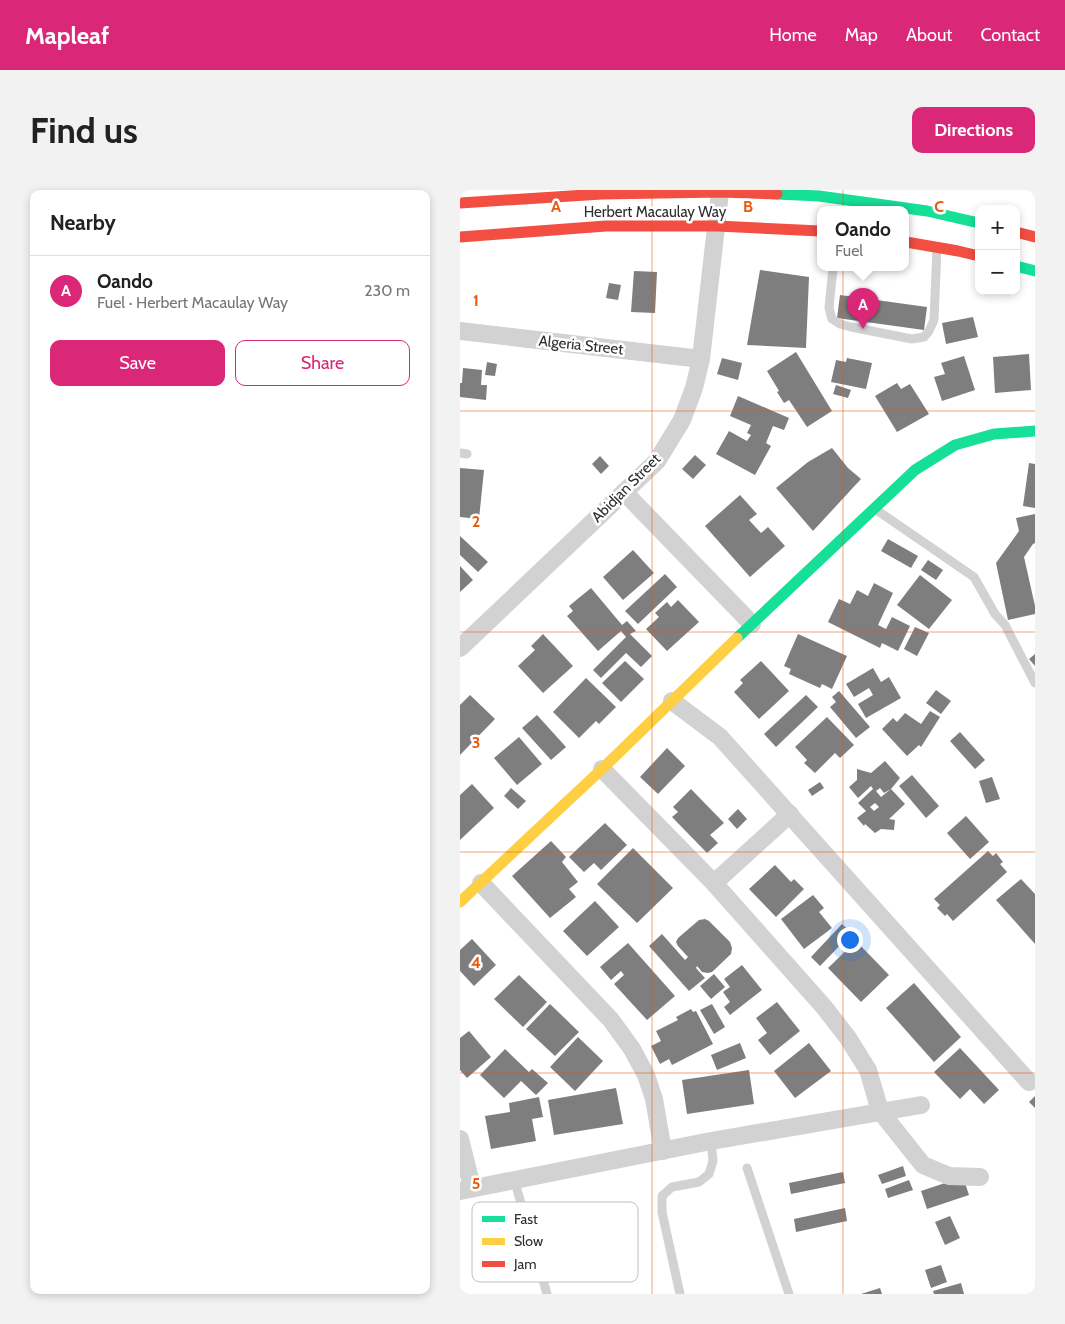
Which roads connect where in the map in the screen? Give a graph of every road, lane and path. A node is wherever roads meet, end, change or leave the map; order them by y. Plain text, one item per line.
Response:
1 (720, 192) junction
2 (460, 203) edge
3 (891, 206) edge
4 (909, 208) edge
5 (975, 222) edge
6 (717, 226) junction
7 (817, 231) edge
8 (1020, 233) edge
9 (1035, 236) edge
10 (460, 237) edge
11 (909, 243) edge
12 (937, 248) junction
13 (975, 255) edge
14 (1020, 267) edge
15 (833, 271) edge
16 (1035, 271) edge
17 (460, 331) edge
18 (701, 359) junction
19 (1035, 432) edge
20 (624, 492) junction
21 (875, 508) junction
22 (752, 624) junction
23 (460, 648) edge
24 (1035, 683) edge
25 (672, 701) junction
26 (602, 769) junction
27 (790, 814) junction
28 (481, 883) junction
29 (714, 883) junction
30 (460, 902) edge
31 (1029, 1082) dead end
32 (920, 1104) dead end
33 (880, 1111) junction
34 (460, 1139) edge
35 (711, 1141) junction
36 (663, 1151) junction
37 (747, 1168) dead end
38 (980, 1177) dead end
39 (514, 1179) junction
40 (466, 1189) edge
41 (521, 1202) edge
42 (680, 1294) edge
43 (789, 1294) edge

1 - 2 main road, Herbert Macaulay Way
1 - 3 main road, Herbert Macaulay Way
1 - 6 street, Abidjan Street
4 - 5 main road, Herbert Macaulay Way
6 - 7 main road, Herbert Macaulay Way
6 - 10 main road, Herbert Macaulay Way
6 - 18 street, Abidjan Street
8 - 9 main road
11 - 12 main road
12 - 13 main road
12 - 15 lane
14 - 16 main road
17 - 18 street, Algeria Street
18 - 20 street, Abidjan Street
19 - 21 main road
20 - 22 street
20 - 23 street, Abidjan Street
21 - 22 main road
21 - 24 lane
22 - 25 main road
25 - 26 main road
25 - 27 street
26 - 28 main road
26 - 29 street
27 - 29 street
27 - 31 street
28 - 30 main road
28 - 36 street
29 - 33 street
32 - 33 street
33 - 35 street
33 - 38 street
34 - 40 street
35 - 36 street
35 - 42 lane
36 - 39 street
37 - 43 lane
39 - 40 street
39 - 41 lane

